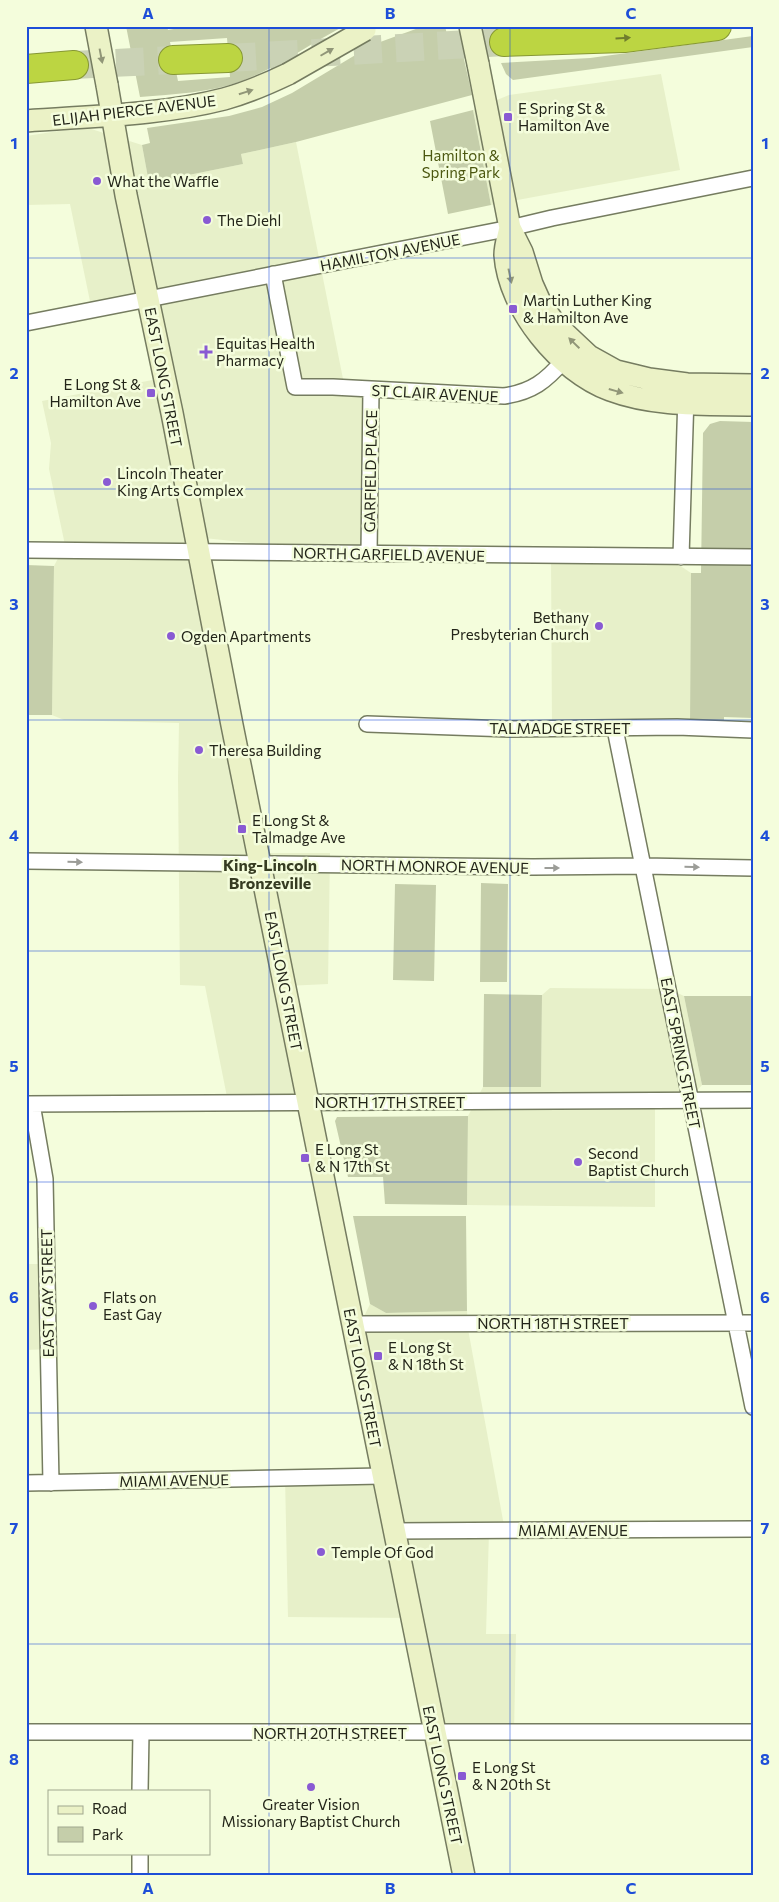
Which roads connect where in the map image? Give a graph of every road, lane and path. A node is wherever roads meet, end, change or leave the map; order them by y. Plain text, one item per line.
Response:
1 (96, 26) edge
2 (470, 26) edge
3 (587, 26) edge
4 (717, 26) edge
5 (370, 28) edge
6 (228, 58) tunnel mouth
7 (173, 60) tunnel mouth
8 (74, 65) tunnel mouth
9 (26, 68) edge
10 (112, 114) junction
11 (26, 122) edge
12 (753, 178) edge
13 (510, 228) junction
14 (273, 274) junction
15 (148, 299) junction
16 (26, 323) edge
17 (564, 360) junction
18 (753, 385) edge
19 (371, 389) junction
20 (686, 394) junction
21 (753, 405) edge
22 (26, 550) edge
23 (198, 552) junction
24 (369, 554) junction
25 (681, 557) junction
26 (753, 557) edge
27 (367, 724) dead end
28 (614, 729) junction
29 (753, 730) edge
30 (26, 861) edge
31 (261, 863) junction
32 (643, 866) junction
33 (753, 868) edge
34 (690, 1100) junction
35 (753, 1100) edge
36 (308, 1102) junction
37 (29, 1104) edge
38 (736, 1322) junction
39 (753, 1323) edge
40 (353, 1324) junction
41 (753, 1407) edge
42 (382, 1476) junction
43 (51, 1483) junction
44 (26, 1484) edge
45 (753, 1529) edge
46 (394, 1531) junction
47 (26, 1732) edge
48 (141, 1732) junction
49 (753, 1732) edge
50 (434, 1733) junction
51 (140, 1790) edge
52 (140, 1854) edge
53 (140, 1876) edge
54 (464, 1876) edge

1 -> 10 street, EAST LONG STREET, bridge
2 - 13 street, bridge
3 -> 4 highway
10 -> 5 street, ELIJAH PIERCE AVENUE, bridge
6 - 7 highway
8 - 9 highway
10 - 11 street, ELIJAH PIERCE AVENUE
10 - 15 street, EAST LONG STREET
12 - 13 street, HAMILTON AVENUE
13 - 14 street, HAMILTON AVENUE
13 -> 17 street
20 -> 13 street
14 - 15 street, HAMILTON AVENUE
14 - 19 street, ST CLAIR AVENUE
15 - 16 street, HAMILTON AVENUE
15 - 23 street, EAST LONG STREET
17 - 19 street, ST CLAIR AVENUE
17 -> 20 street
18 - 20 street
19 - 24 street, GARFIELD PLACE
20 - 21 street
20 - 25 street
22 - 23 street, NORTH GARFIELD AVENUE
23 - 24 street, NORTH GARFIELD AVENUE
23 - 31 street, EAST LONG STREET
24 - 25 street, NORTH GARFIELD AVENUE
25 - 26 street, NORTH GARFIELD AVENUE
27 - 28 street, TALMADGE STREET
28 - 29 street, TALMADGE STREET
28 - 32 street, EAST SPRING STREET
30 -> 31 street, NORTH MONROE AVENUE
31 -> 32 street, NORTH MONROE AVENUE
31 - 36 street, EAST LONG STREET
32 -> 33 street, NORTH MONROE AVENUE
32 - 34 street, EAST SPRING STREET
34 - 35 street, NORTH 17TH STREET
34 - 36 street, NORTH 17TH STREET
34 - 38 street, EAST SPRING STREET
36 - 37 street, NORTH 17TH STREET
36 - 40 street, EAST LONG STREET
37 - 43 street, EAST GAY STREET
38 - 39 street, NORTH 18TH STREET
38 - 40 street, NORTH 18TH STREET
38 - 41 street, EAST SPRING STREET
40 - 42 street, EAST LONG STREET
42 - 43 street, MIAMI AVENUE
42 - 46 street, EAST LONG STREET
43 - 44 street, MIAMI AVENUE
45 - 46 street, MIAMI AVENUE
46 - 50 street, EAST LONG STREET
47 - 48 street, NORTH 20TH STREET
48 - 50 street, NORTH 20TH STREET
48 - 51 street
49 - 50 street, NORTH 20TH STREET
50 - 54 street, EAST LONG STREET
52 - 53 street

